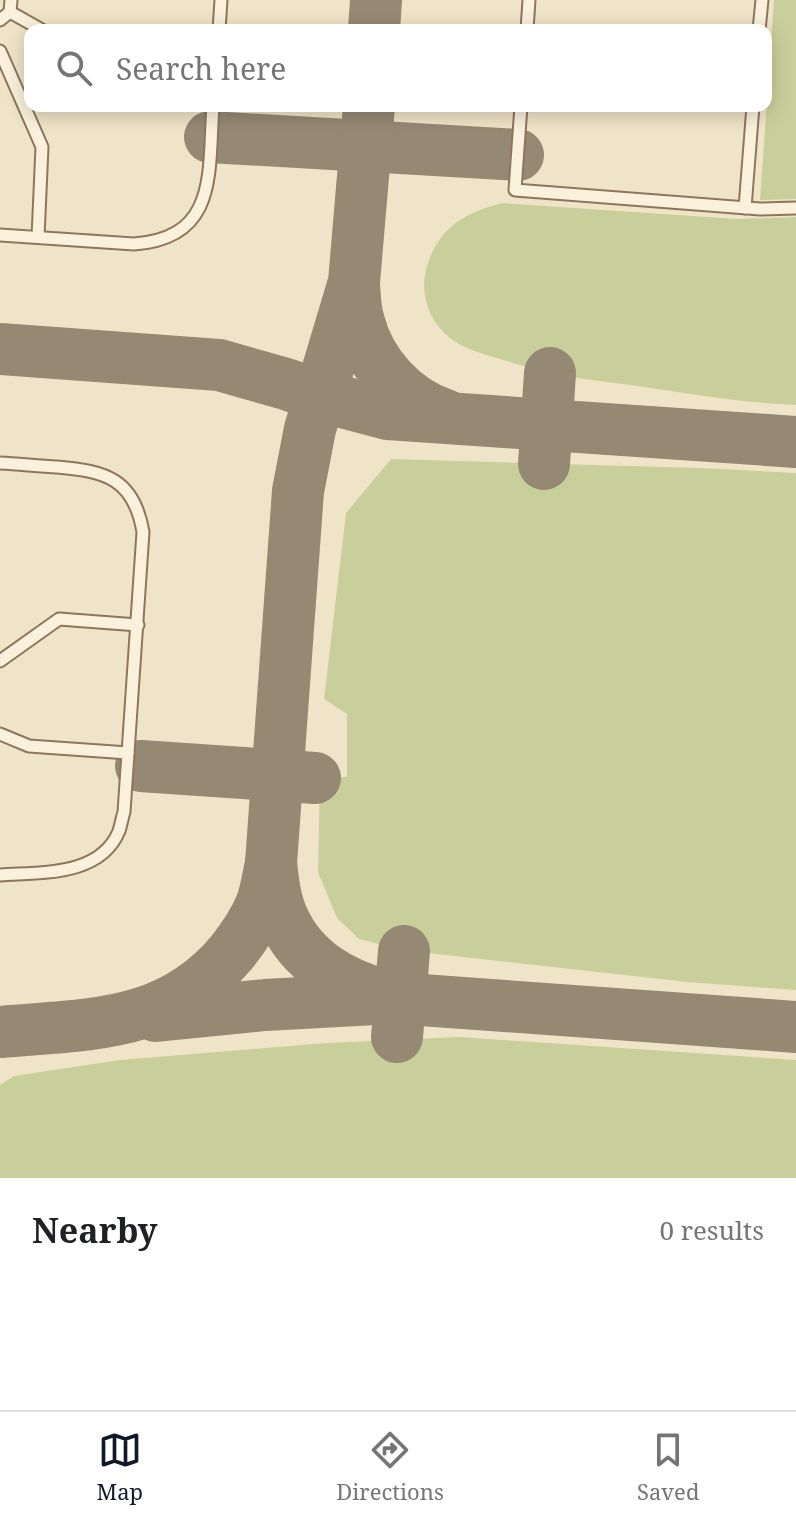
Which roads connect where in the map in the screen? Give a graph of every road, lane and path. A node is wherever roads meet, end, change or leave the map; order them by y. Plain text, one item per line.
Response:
1 (221, 0) edge
2 (529, 0) edge
3 (762, 0) edge
4 (7, 11) edge
5 (31, 24) edge
6 (219, 24) edge
7 (527, 24) edge
8 (760, 24) edge
9 (0, 51) edge
10 (24, 106) edge
11 (27, 112) edge
12 (213, 112) edge
13 (521, 112) edge
14 (753, 112) edge
15 (745, 208) junction
16 (796, 208) edge
17 (0, 235) edge
18 (38, 237) junction
19 (0, 463) edge
20 (138, 625) junction
21 (0, 661) edge
22 (0, 734) edge
23 (128, 753) junction
24 (0, 875) edge

1 - 6 lane
2 - 7 lane
3 - 8 lane
4 - 5 lane
9 - 10 lane
11 - 18 lane
12 - 18 lane
13 - 15 lane
14 - 15 lane
15 - 16 lane
17 - 18 lane
19 - 20 lane
20 - 21 lane
20 - 23 lane
22 - 23 lane
23 - 24 lane

